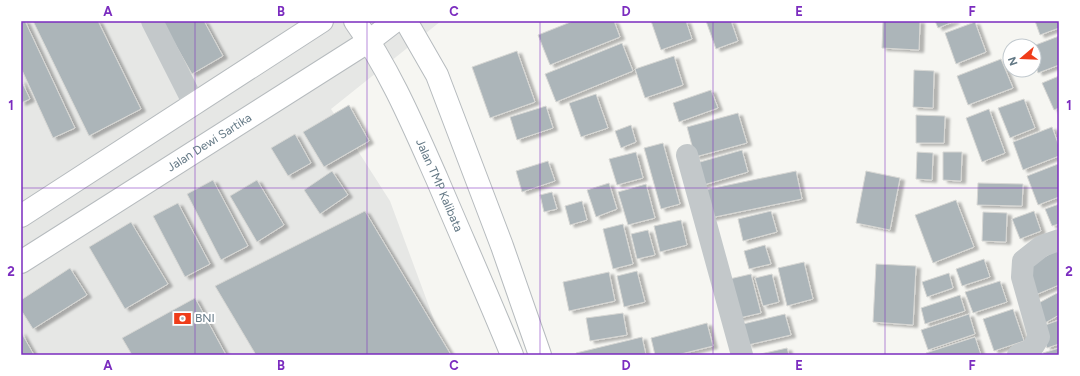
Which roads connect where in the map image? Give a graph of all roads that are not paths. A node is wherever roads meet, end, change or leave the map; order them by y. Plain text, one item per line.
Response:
1 (152, 21) edge
2 (322, 21) edge
3 (355, 21) edge
4 (395, 21) edge
5 (406, 21) edge
6 (369, 41) junction
7 (194, 104) junction
8 (687, 155) dead end
9 (23, 211) edge
10 (1059, 240) edge
11 (21, 262) edge
12 (512, 355) edge
13 (540, 355) edge
14 (742, 355) edge
15 (1018, 355) edge

1 - 7 street
2 - 7 main road
3 - 6 main road, Jalan TMP Kalibata
4 - 6 main road, Jalan Dewi Sartika
5 - 13 main road
6 - 11 main road, Jalan Dewi Sartika
6 - 12 main road, Jalan TMP Kalibata
7 - 9 main road
8 - 14 street
10 - 15 street

